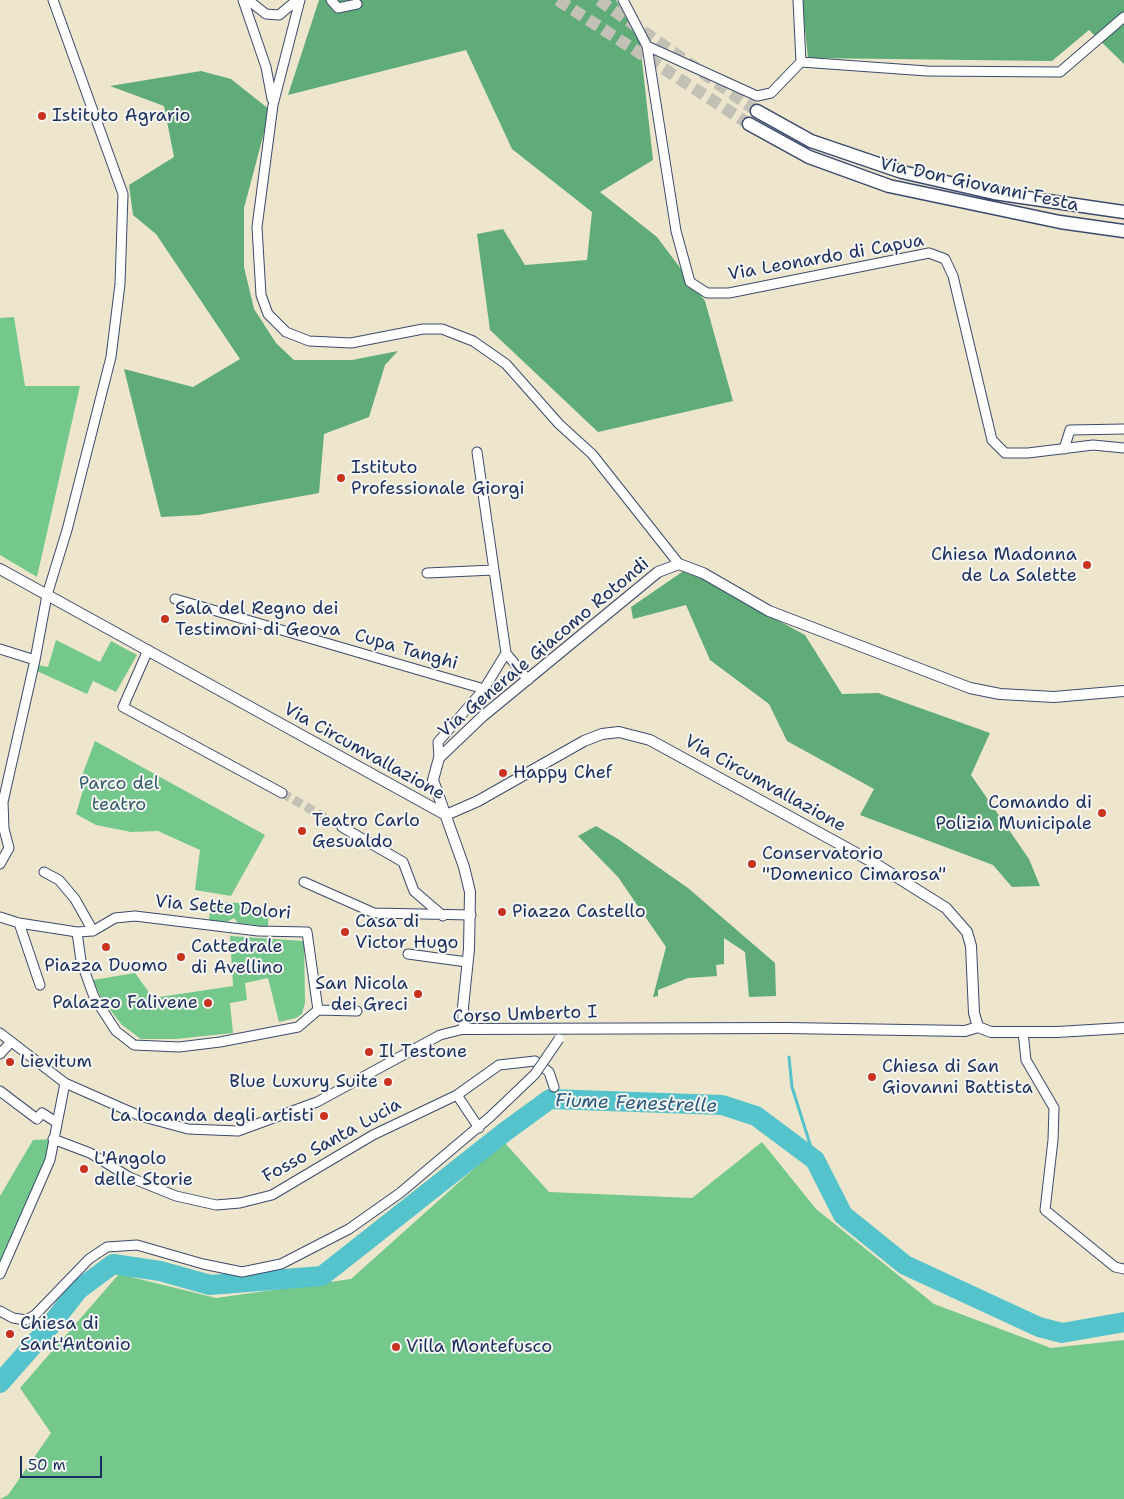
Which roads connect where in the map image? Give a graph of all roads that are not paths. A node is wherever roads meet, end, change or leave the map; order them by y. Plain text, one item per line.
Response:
1 (53, 0) edge
2 (243, 0) edge
3 (248, 0) edge
4 (297, 0) edge
5 (300, 0) edge
6 (332, 0) edge
7 (623, 0) edge
8 (798, 0) edge
9 (357, 4) dead end
10 (1124, 17) edge
11 (647, 46) junction
12 (802, 62) junction
13 (273, 104) junction
14 (757, 111) tunnel mouth
15 (749, 124) tunnel mouth
16 (1124, 212) edge
17 (1124, 231) edge
18 (1124, 429) edge
19 (1064, 448) junction
20 (1124, 448) edge
21 (477, 452) dead end
22 (679, 564) junction
23 (0, 569) edge
24 (494, 570) junction
25 (427, 573) dead end
26 (47, 595) junction
27 (176, 599) dead end
28 (0, 648) edge
29 (148, 650) junction
30 (506, 653) junction
31 (35, 660) junction
32 (528, 680) junction
33 (484, 689) junction
34 (1124, 691) edge
35 (439, 758) junction
36 (282, 793) tunnel mouth
37 (446, 816) junction
38 (342, 827) tunnel mouth
39 (2, 828) edge
40 (0, 864) edge
41 (44, 872) dead end
42 (304, 882) dead end
43 (471, 915) junction
44 (443, 916) junction
45 (0, 917) edge
46 (18, 923) junction
47 (93, 931) junction
48 (77, 932) junction
49 (408, 954) dead end
50 (466, 962) junction
51 (40, 985) dead end
52 (318, 1010) junction
53 (357, 1011) dead end
54 (978, 1027) junction
55 (1124, 1028) edge
56 (464, 1029) junction
57 (564, 1029) junction
58 (1023, 1032) junction
59 (0, 1033) edge
60 (10, 1043) junction
61 (0, 1054) edge
62 (65, 1083) junction
63 (554, 1087) dead end
64 (0, 1091) edge
65 (457, 1095) junction
66 (56, 1122) junction
67 (479, 1128) junction
68 (53, 1139) junction
69 (1124, 1269) edge
70 (0, 1274) edge
71 (0, 1311) edge

1 - 26 street
2 - 13 street
3 - 4 street
5 - 13 street
6 - 9 street
7 - 11 street
8 - 12 street
10 - 12 street
11 - 12 street
11 - 19 street, Via Leonardo di Capua
13 - 22 street
14 - 16 main road, Via Don Giovanni Festa
15 - 17 main road, Via Don Giovanni Festa
18 - 19 street
19 - 20 street, Via Leonardo di Capua
21 - 24 street
22 - 32 street, Via Generale Giacomo Rotondi
22 - 34 street, Via Generale Giacomo Rotondi
23 - 26 street, Via Circumvallazione
24 - 25 street
24 - 30 street
26 - 29 street, Via Circumvallazione
26 - 31 street
27 - 33 street, Cupa Tanghi
28 - 31 street
29 - 36 street
29 - 37 street, Via Circumvallazione
30 - 32 street
30 - 33 street
31 - 39 street
32 - 35 street, Via Generale Giacomo Rotondi
33 - 35 street
35 - 37 street, Via Generale Giacomo Rotondi
37 - 43 street, Via Generale Giacomo Rotondi
37 - 54 street, Via Circumvallazione
38 - 44 street
39 - 40 street
41 - 47 street
42 - 44 street
43 - 44 street
43 - 50 street, Via Generale Giacomo Rotondi
45 - 46 street
46 - 48 street
46 - 51 street
47 - 48 street
47 - 52 street, Via Sette Dolori
48 - 52 street
49 - 50 street
50 - 56 street, Via Generale Giacomo Rotondi
52 - 53 street
54 - 57 street, Corso Umberto I
54 - 58 street
55 - 58 street
56 - 57 street, Corso Umberto I
56 - 62 street, Corso Umberto I
57 - 67 street, bridge
58 - 69 street
59 - 60 street, Corso Umberto I
60 - 61 street
60 - 62 street, Corso Umberto I
62 - 66 street
63 - 65 street, Fosso Santa Lucia
64 - 66 street
65 - 67 street
65 - 68 street, Fosso Santa Lucia
66 - 68 street
67 - 71 street
68 - 70 street

